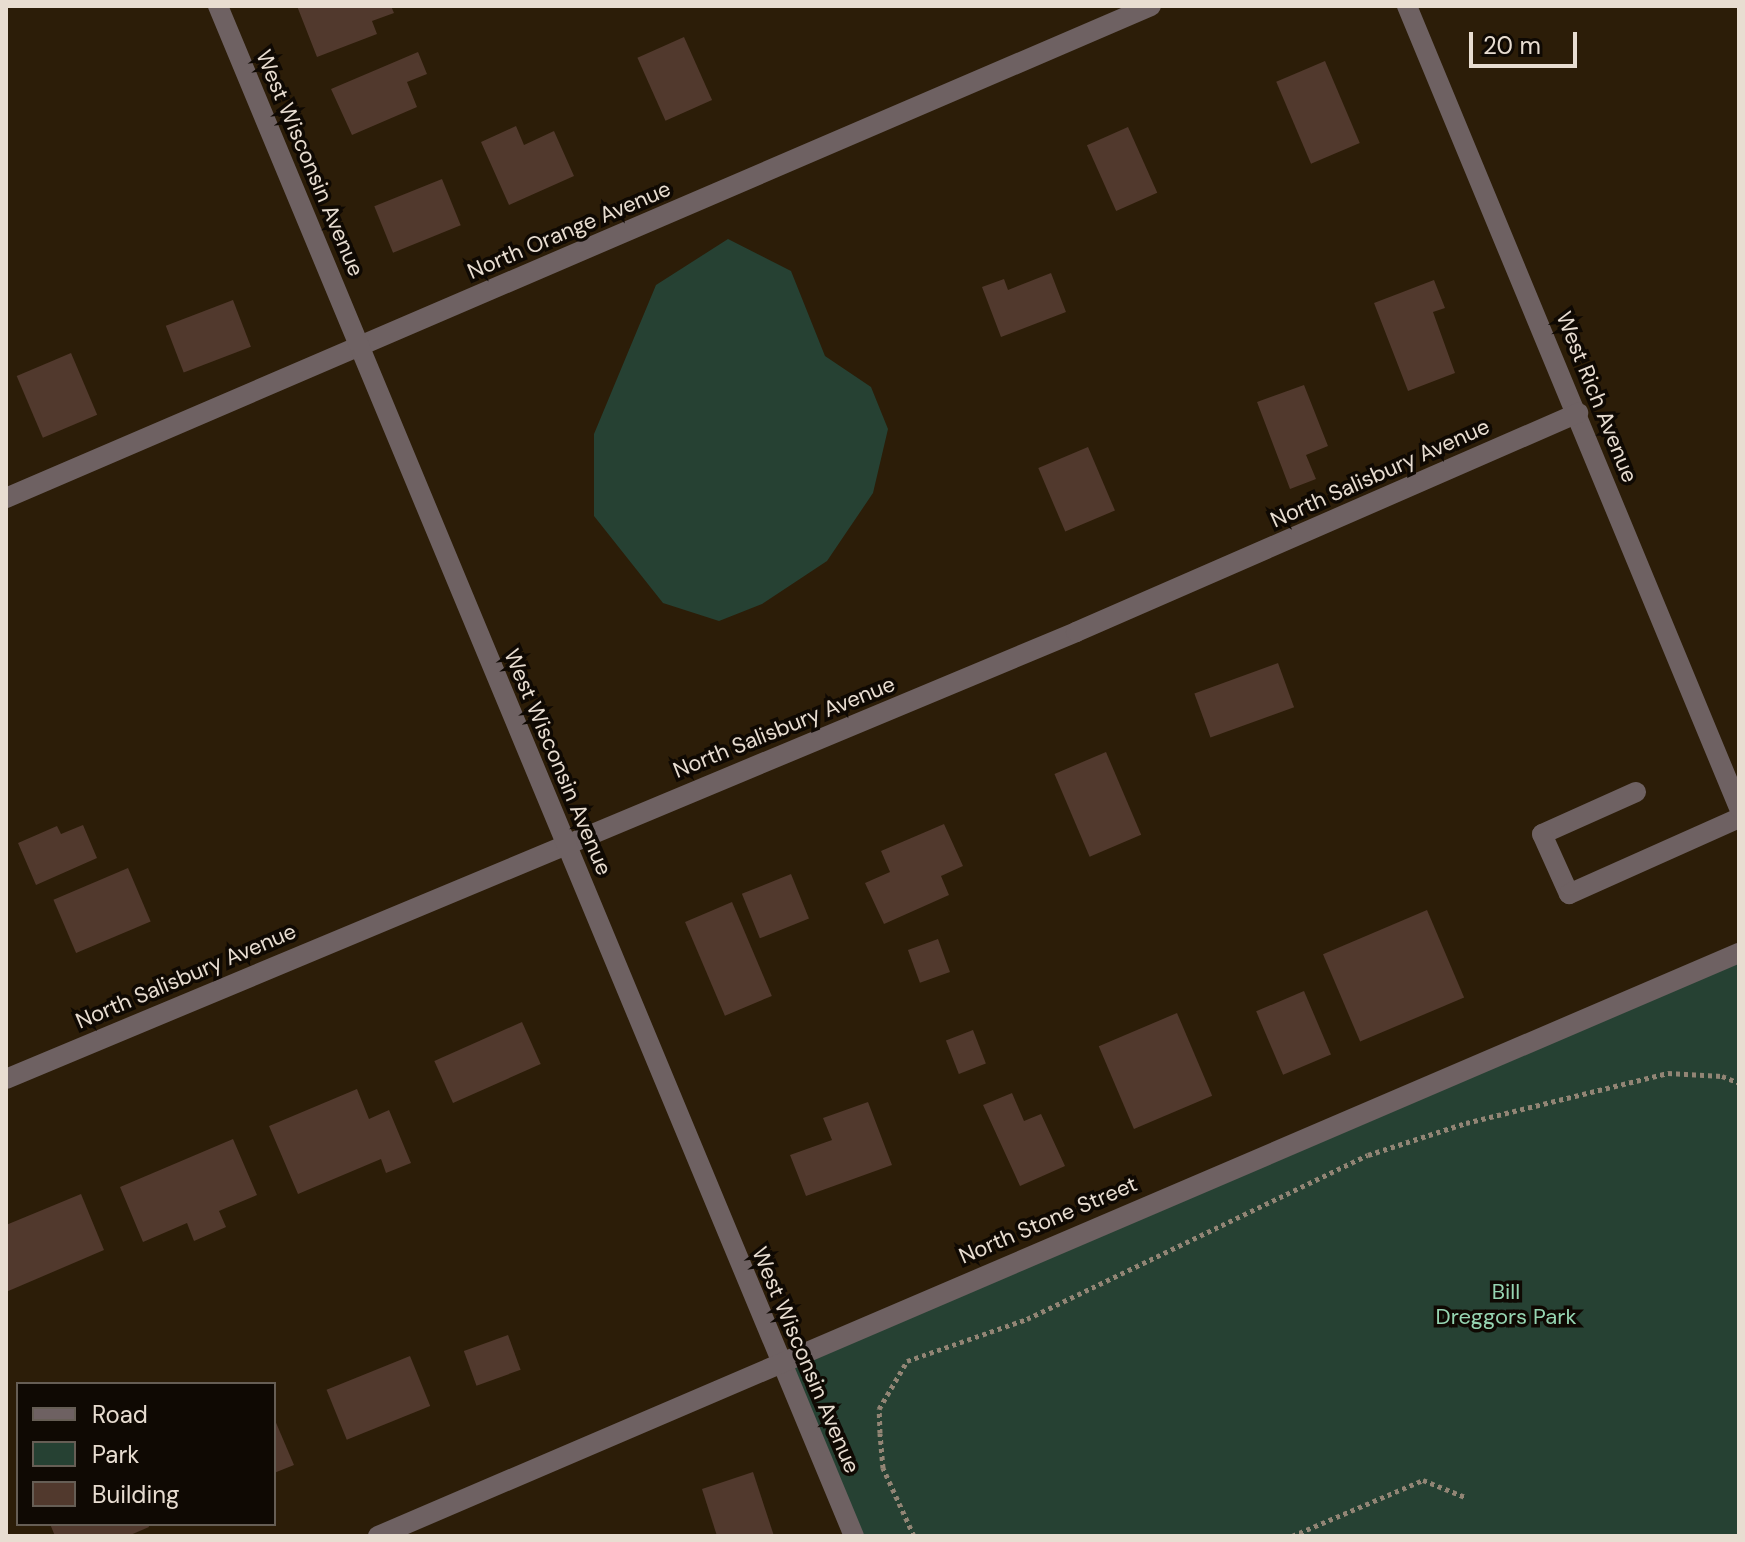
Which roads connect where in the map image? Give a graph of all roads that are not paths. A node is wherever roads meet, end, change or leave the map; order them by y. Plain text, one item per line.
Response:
1 (218, 6) edge
2 (1151, 6) edge
3 (1407, 6) edge
4 (360, 346) junction
5 (1578, 413) junction
6 (6, 498) edge
7 (1636, 792) dead end
8 (1739, 808) edge
9 (1739, 818) edge
10 (566, 843) junction
11 (1739, 953) edge
12 (6, 1079) edge
13 (780, 1360) junction
14 (378, 1536) edge
15 (854, 1536) edge

1 - 4 street, West Wisconsin Avenue
2 - 4 street, North Orange Avenue
3 - 5 street, West Rich Avenue
4 - 6 street, North Orange Avenue
4 - 10 street, West Wisconsin Avenue
5 - 8 street, West Rich Avenue
5 - 10 street, North Salisbury Avenue
7 - 9 street
10 - 12 street, North Salisbury Avenue
10 - 13 street, West Wisconsin Avenue
11 - 13 street, North Stone Street
13 - 14 street, North Stone Street
13 - 15 street, West Wisconsin Avenue

